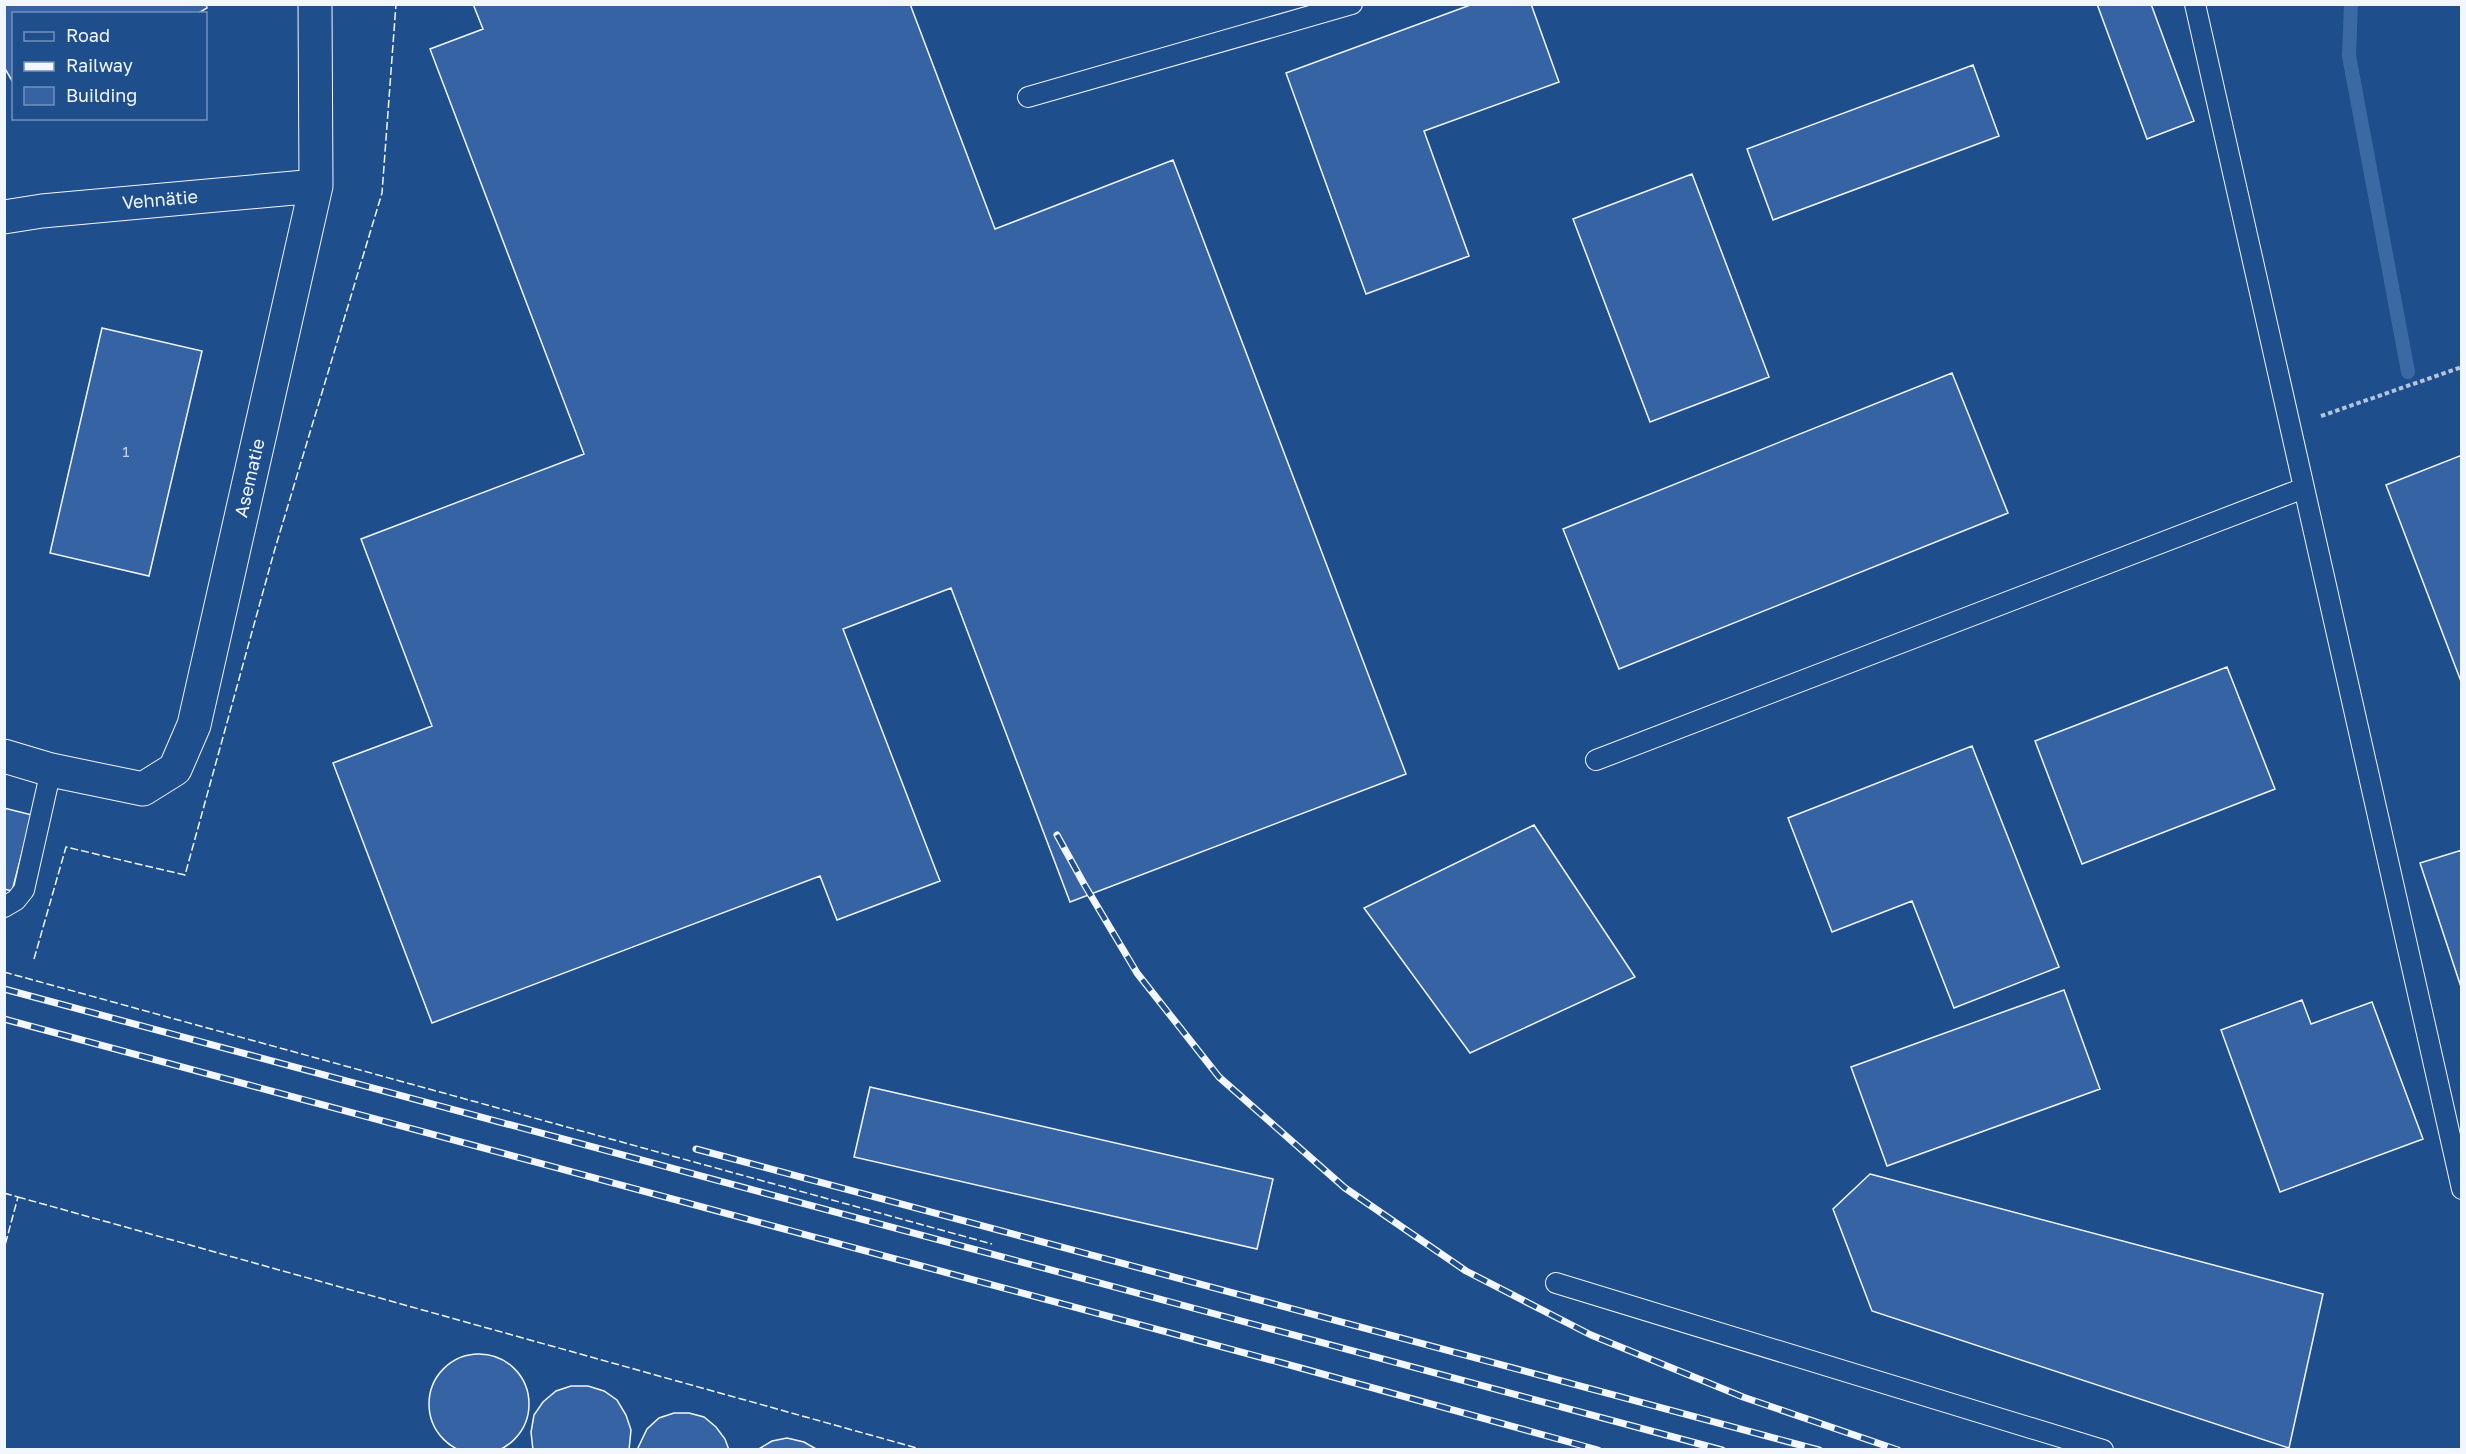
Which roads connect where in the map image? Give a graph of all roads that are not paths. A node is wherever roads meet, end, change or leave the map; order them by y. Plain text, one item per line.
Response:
1 (315, 4) edge
2 (1352, 4) edge
3 (2195, 4) edge
4 (1028, 97) dead end
5 (316, 186) junction
6 (4, 217) edge
7 (2304, 488) junction
8 (4, 756) edge
9 (1596, 760) dead end
10 (51, 770) junction
11 (4, 907) edge
12 (2462, 1189) edge
13 (1556, 1283) dead end
14 (2103, 1449) edge

1 - 5 street, Asematie
2 - 4 lane
3 - 7 lane
5 - 6 street, Vehnätie
5 - 10 street, Asematie
7 - 9 lane
7 - 12 lane
8 - 10 street, Asematie
10 - 11 lane
13 - 14 lane

